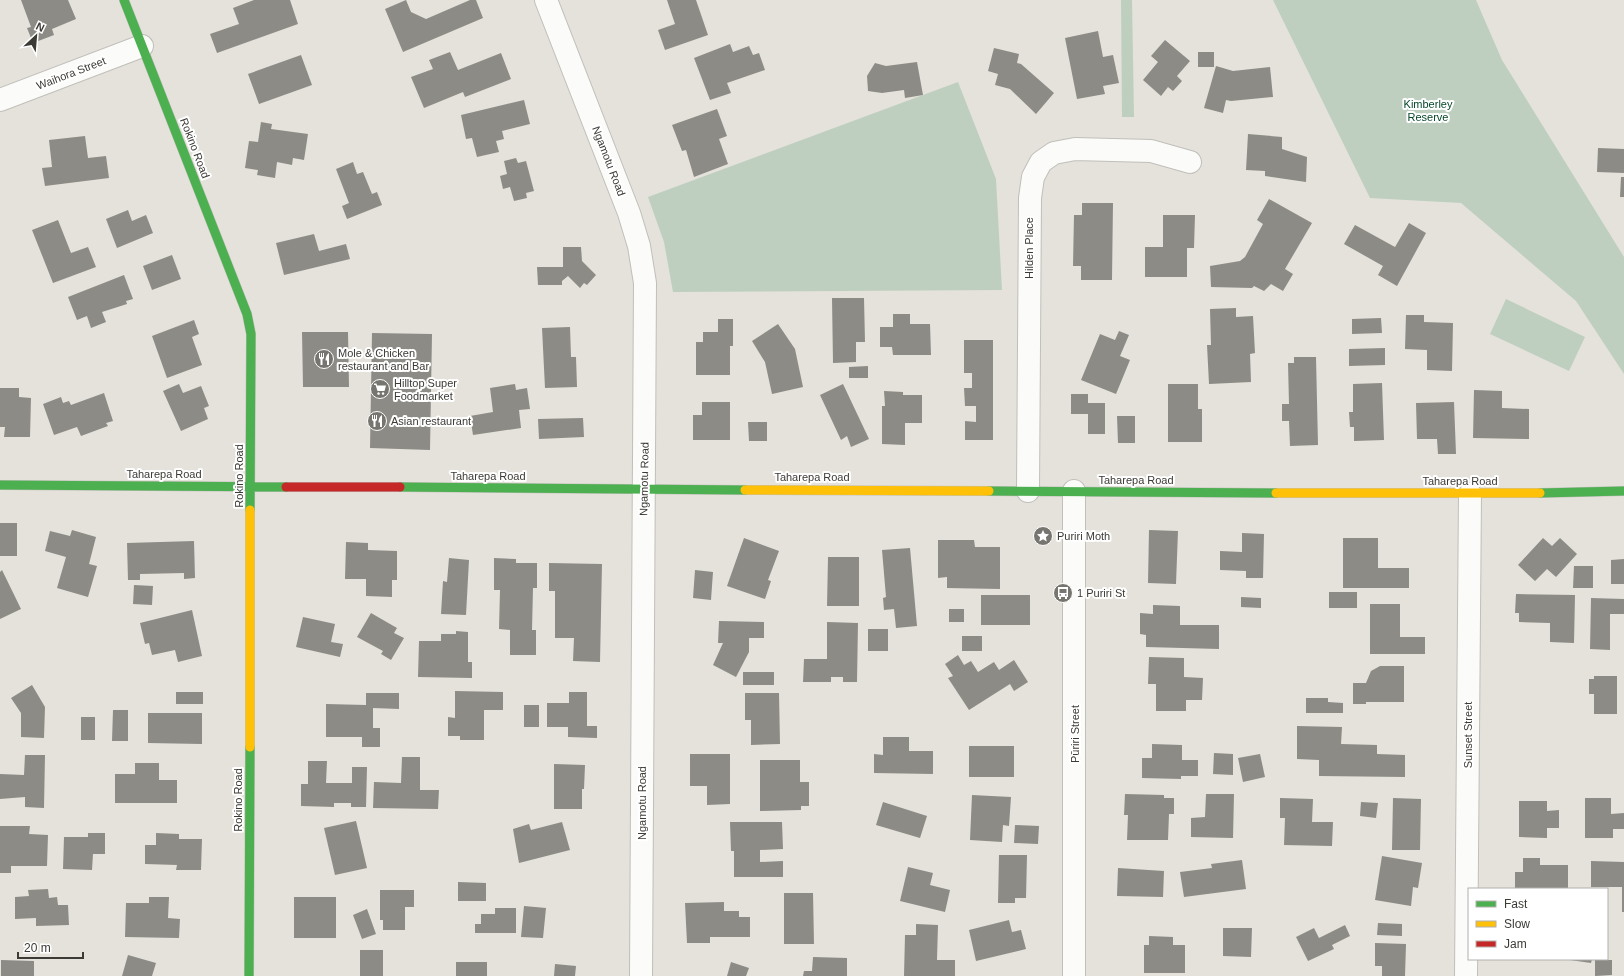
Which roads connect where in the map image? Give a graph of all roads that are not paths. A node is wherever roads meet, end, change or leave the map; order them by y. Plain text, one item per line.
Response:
1 (124, 0) edge
2 (546, 0) edge
3 (142, 46) junction
4 (0, 100) edge
5 (1190, 162) dead end
6 (0, 485) edge
7 (251, 486) junction
8 (644, 488) junction
9 (1028, 490) junction
10 (1074, 491) junction
11 (1624, 491) edge
12 (1470, 494) junction
13 (249, 976) edge
14 (641, 976) edge
15 (1074, 976) edge
16 (1466, 976) edge

1 - 3 street, Rokino Road
2 - 8 street, Ngamotu Road
3 - 4 street, Waihora Street
3 - 7 street, Rokino Road
5 - 9 street, Hilden Place
6 - 7 street, Taharepa Road
7 - 8 street, Taharepa Road
7 - 13 street, Rokino Road
8 - 9 street, Taharepa Road
8 - 14 street, Ngamotu Road
9 - 10 street, Taharepa Road
10 - 12 street, Taharepa Road
10 - 15 street, Pūriri Street
11 - 12 street, Taharepa Road
12 - 16 street, Sunset Street

